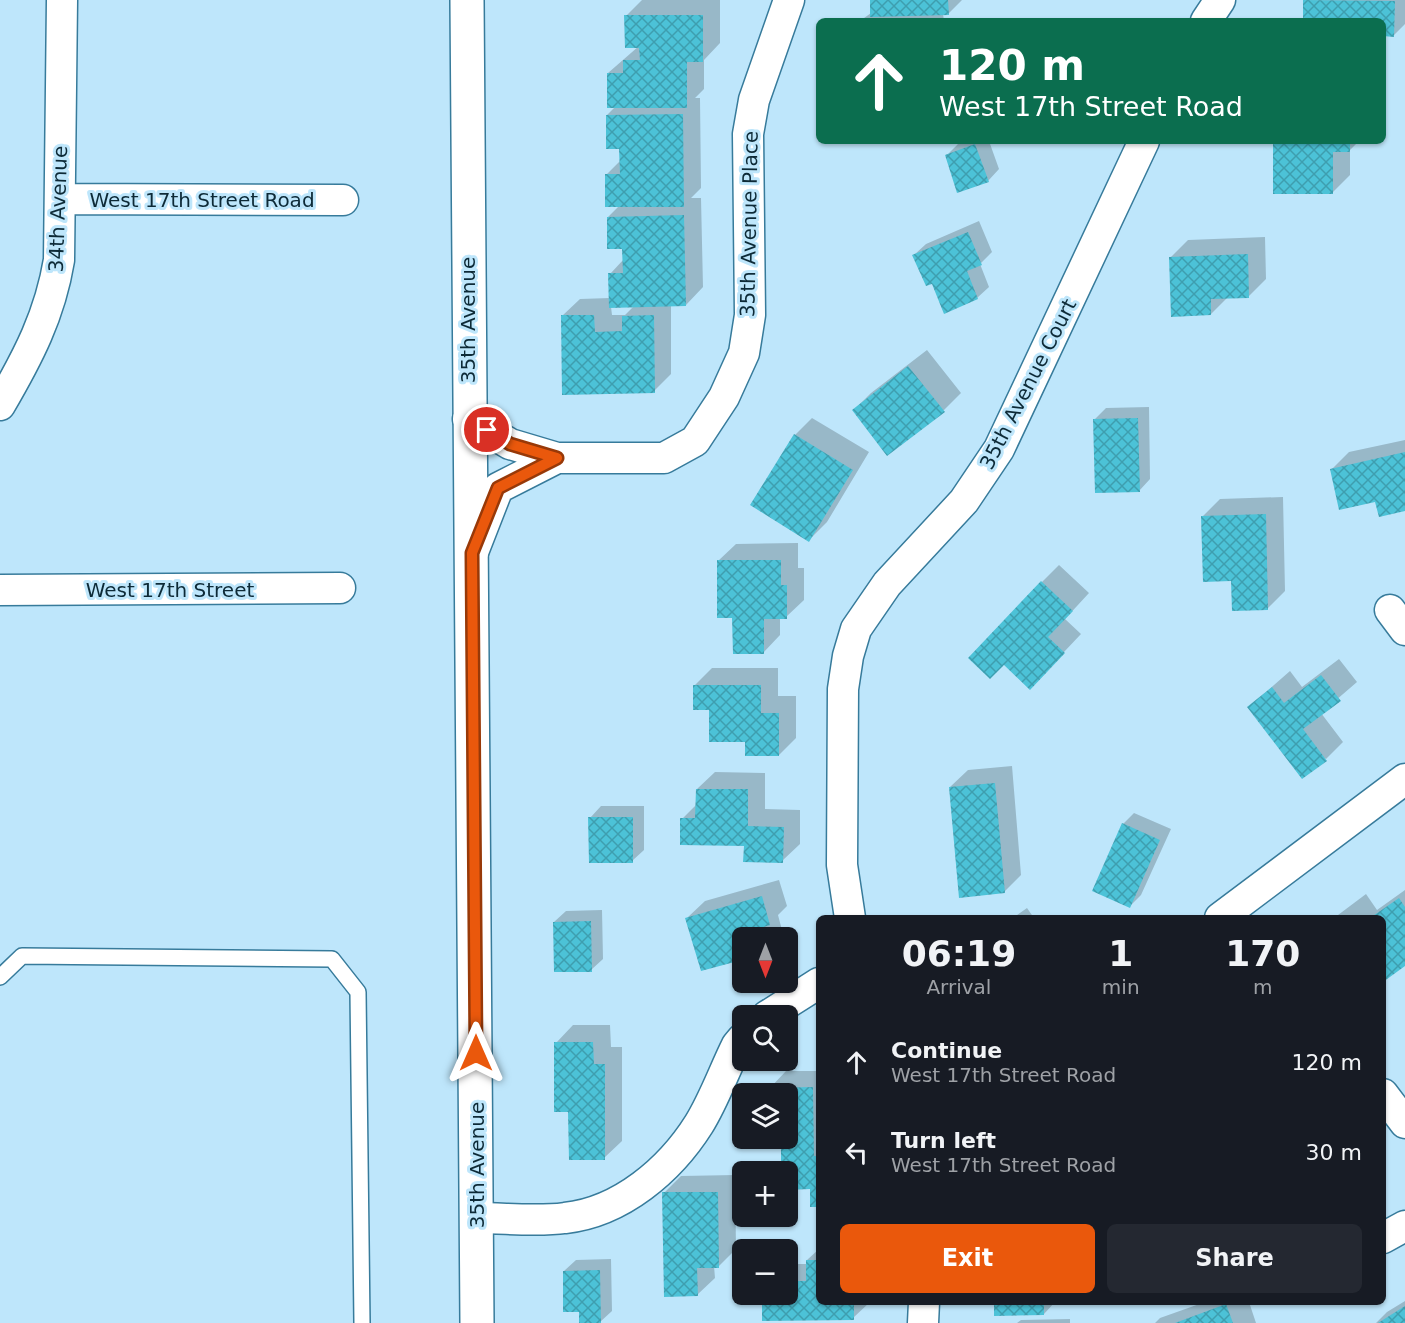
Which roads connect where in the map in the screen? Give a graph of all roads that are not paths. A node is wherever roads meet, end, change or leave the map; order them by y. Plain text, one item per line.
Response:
1 (62, 0) edge
2 (467, 0) edge
3 (789, 0) edge
4 (1220, 0) edge
5 (1208, 18) edge
6 (1143, 144) edge
7 (61, 199) junction
8 (343, 201) dead end
9 (0, 405) edge
10 (468, 419) junction
11 (557, 458) junction
12 (472, 553) junction
13 (340, 588) dead end
14 (0, 590) edge
15 (1405, 779) edge
16 (1252, 909) edge
17 (850, 915) edge
18 (1231, 915) edge
19 (0, 977) edge
20 (816, 985) edge
21 (784, 1005) edge
22 (732, 1056) edge
23 (1386, 1098) edge
24 (1405, 1123) edge
25 (477, 1218) junction
26 (1405, 1226) edge
27 (1386, 1236) edge
28 (924, 1305) edge
29 (362, 1323) edge
30 (477, 1323) edge
31 (923, 1323) edge

1 - 7 street, 34th Avenue
2 - 10 main road, 35th Avenue
3 - 11 street, 35th Avenue Place
4 - 5 street
6 - 17 street, 35th Avenue Court
7 - 8 street, West 17th Street Road
7 - 9 street, 34th Avenue
10 - 11 street
10 - 12 main road, 35th Avenue
11 - 12 street
12 - 25 main road, 35th Avenue
13 - 14 street, West 17th Street
15 - 16 street
16 - 18 street
19 - 29 lane
20 - 21 street
22 - 25 street
23 - 24 street
25 - 30 main road, 35th Avenue
26 - 27 street
28 - 31 street

